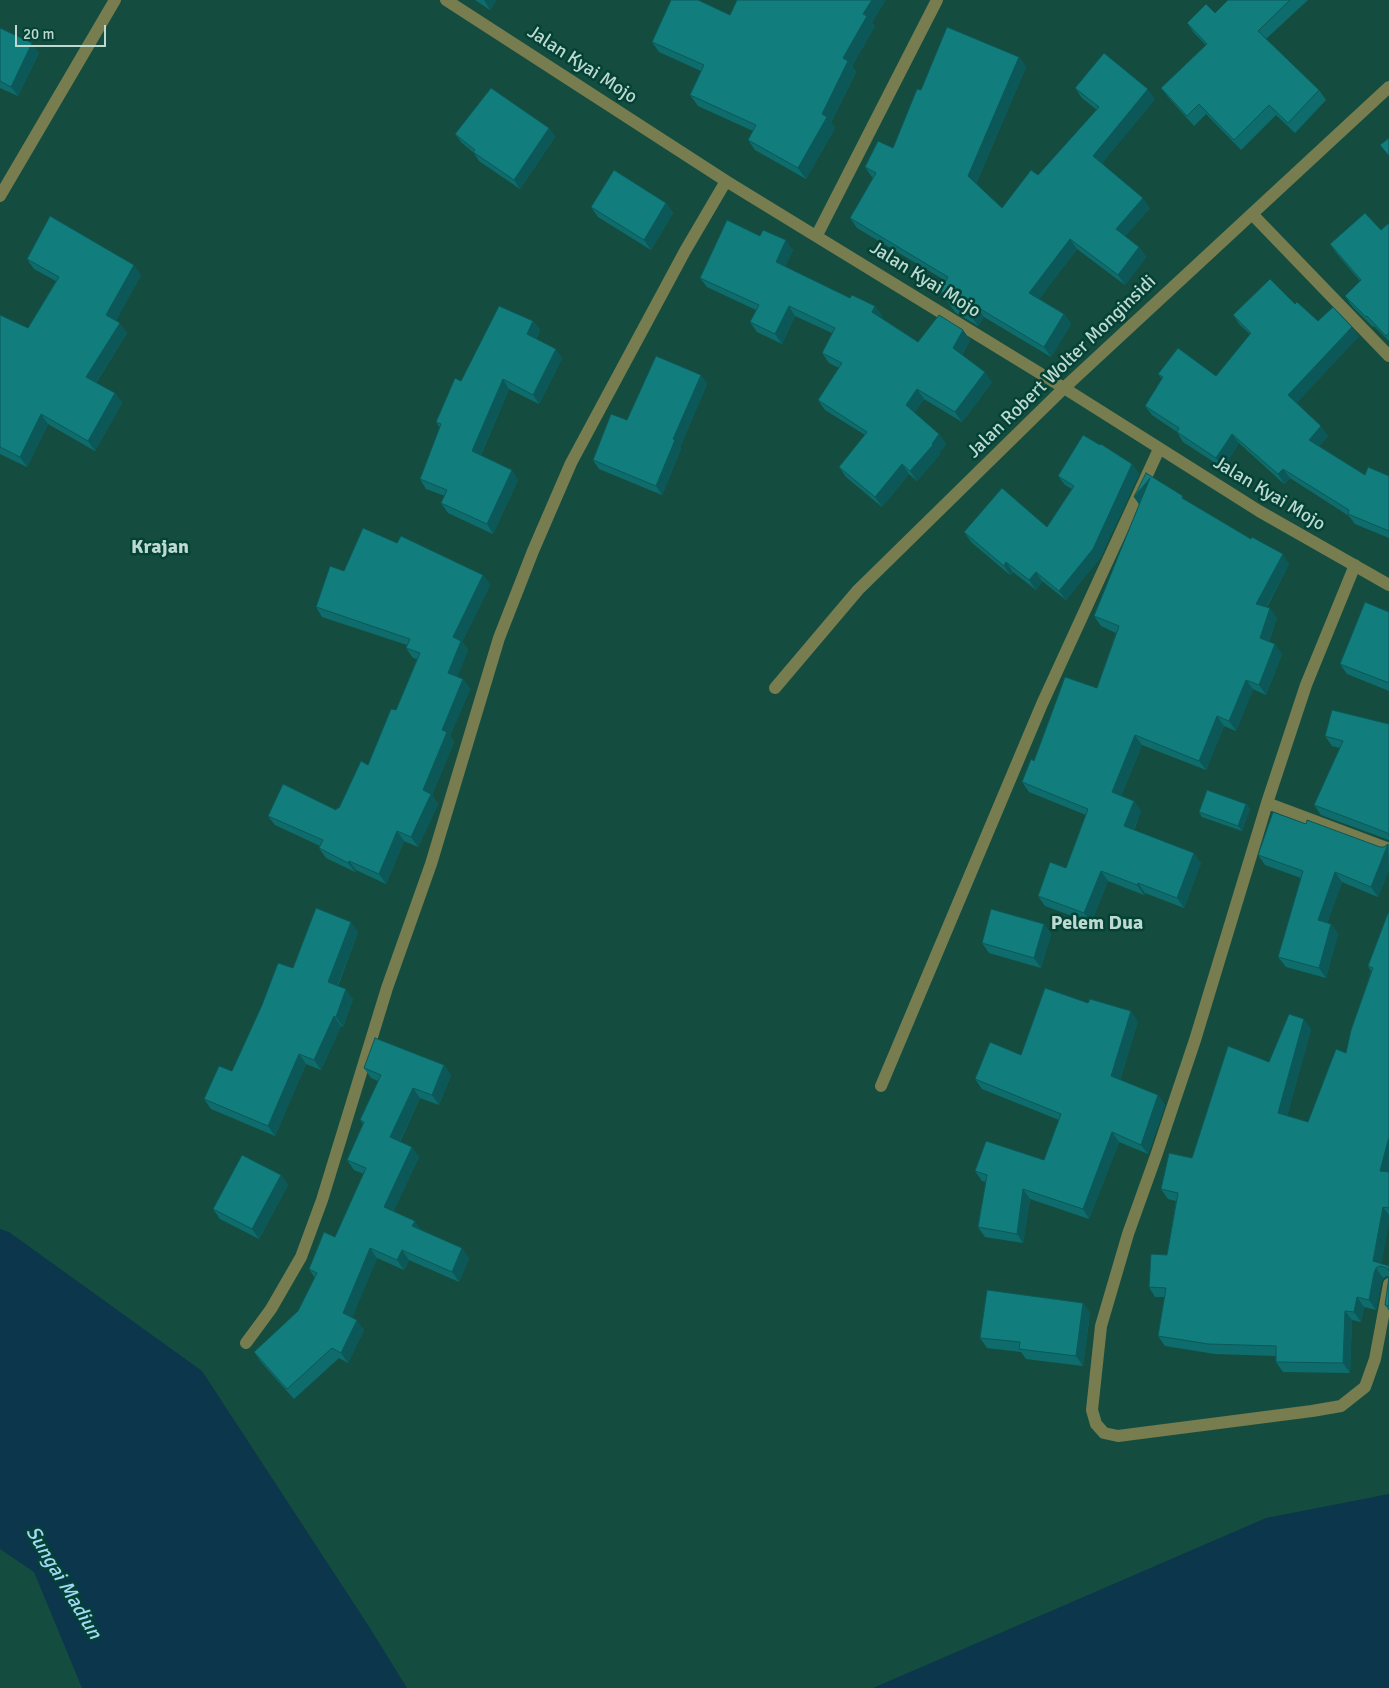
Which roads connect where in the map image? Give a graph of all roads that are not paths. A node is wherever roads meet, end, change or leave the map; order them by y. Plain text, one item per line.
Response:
1 (115, 0) edge
2 (446, 0) edge
3 (937, 0) edge
4 (1389, 87) edge
5 (726, 180) junction
6 (0, 196) edge
7 (1252, 214) junction
8 (817, 235) junction
9 (1389, 356) edge
10 (1064, 388) junction
11 (1159, 449) junction
12 (1355, 565) junction
13 (1389, 585) edge
14 (775, 688) dead end
15 (1267, 803) junction
16 (1389, 848) edge
17 (881, 1086) dead end
18 (1389, 1284) edge
19 (246, 1343) dead end

1 - 6 street
2 - 5 street, Jalan Kyai Mojo
3 - 8 street
4 - 7 street, Jalan Robert Wolter Monginsidi
5 - 8 street, Jalan Kyai Mojo
5 - 19 street
7 - 9 street
7 - 10 street, Jalan Robert Wolter Monginsidi
8 - 10 street, Jalan Kyai Mojo
10 - 11 street, Jalan Kyai Mojo
10 - 14 street, Jalan Robert Wolter Monginsidi
11 - 12 street, Jalan Kyai Mojo
11 - 17 street
12 - 13 street, Jalan Kyai Mojo
12 - 15 street
15 - 16 street
15 - 18 street

